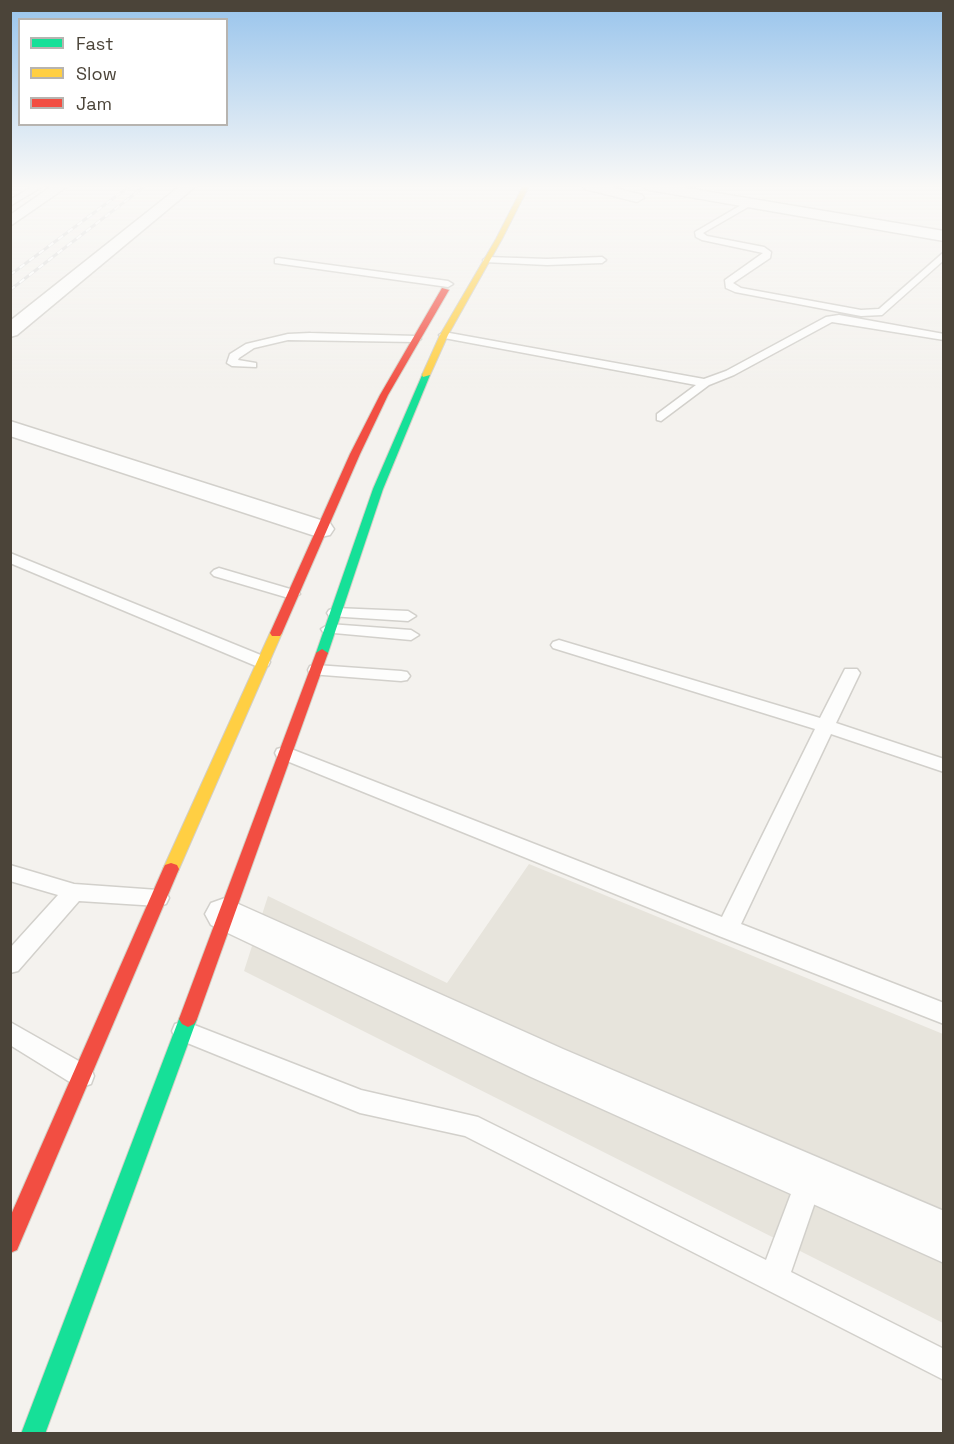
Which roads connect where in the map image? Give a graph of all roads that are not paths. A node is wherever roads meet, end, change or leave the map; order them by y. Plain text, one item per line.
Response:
1 (106, 253) edge
2 (491, 253) edge
3 (767, 253) edge
4 (944, 255) edge
5 (488, 260) junction
6 (602, 260) dead end
7 (278, 261) dead end
8 (451, 279) joint
9 (10, 331) edge
10 (444, 335) junction
11 (944, 337) edge
12 (416, 339) junction
13 (252, 365) dead end
14 (705, 383) junction
15 (662, 417) dead end
16 (10, 428) edge
17 (321, 529) junction
18 (10, 557) edge
19 (219, 573) dead end
20 (292, 594) junction
21 (335, 613) junction
22 (408, 616) dead end
23 (329, 629) junction
24 (411, 635) dead end
25 (560, 645) dead end
26 (262, 662) junction
27 (316, 670) junction
28 (852, 673) dead end
29 (401, 676) dead end
30 (826, 726) junction
31 (284, 753) junction
32 (944, 766) edge
33 (10, 873) edge
34 (74, 892) junction
35 (158, 898) junction
36 (225, 914) junction
37 (727, 930) junction
38 (10, 964) edge
39 (944, 1014) edge
40 (184, 1031) junction
41 (10, 1032) edge
42 (82, 1076) junction
43 (810, 1179) junction
44 (944, 1237) edge
45 (10, 1243) edge
46 (774, 1279) junction
47 (944, 1365) edge
48 (33, 1434) edge

1 - 9 street
2 - 5 main road
3 - 4 lane
5 - 6 lane
5 - 10 main road
7 - 8 lane
8 - 12 main road
10 - 14 lane
10 - 21 main road
11 - 14 lane
12 - 13 lane
12 - 17 main road
14 - 15 lane
16 - 17 street
17 - 20 main road
18 - 26 lane
19 - 20 lane
20 - 26 main road
21 - 22 lane
21 - 23 main road
23 - 24 lane
23 - 27 main road
25 - 30 lane
26 - 35 main road
27 - 29 lane
27 - 31 main road
28 - 30 lane
30 - 32 lane
30 - 37 lane
31 - 36 main road
31 - 37 lane
33 - 34 lane
34 - 35 lane
34 - 38 lane
35 - 42 main road
36 - 40 main road
36 - 43 street
37 - 39 lane
40 - 46 lane
40 - 48 main road
41 - 42 lane
42 - 45 main road
43 - 44 street
43 - 46 lane
46 - 47 lane

